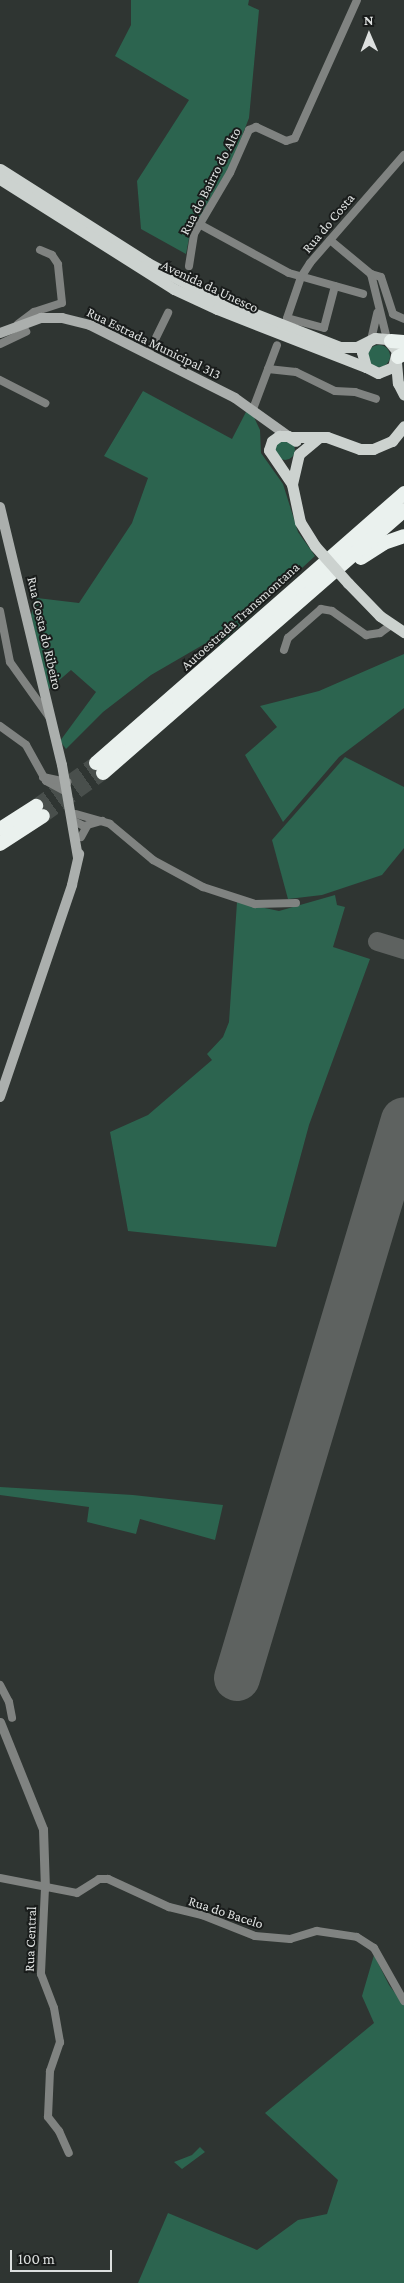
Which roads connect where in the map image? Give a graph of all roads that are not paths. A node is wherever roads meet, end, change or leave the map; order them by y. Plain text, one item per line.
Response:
1 (357, 0) edge
2 (404, 155) edge
3 (0, 169) edge
4 (0, 179) edge
5 (199, 224) junction
6 (330, 240) junction
7 (40, 250) dead end
8 (189, 266) dead end
9 (371, 274) junction
10 (301, 277) junction
11 (334, 286) junction
12 (363, 294) dead end
13 (378, 304) junction
14 (168, 313) dead end
15 (404, 320) edge
16 (18, 324) junction
17 (26, 332) dead end
18 (0, 333) edge
19 (369, 341) junction
20 (394, 341) edge
21 (0, 344) edge
22 (277, 345) dead end
23 (148, 354) junction
24 (399, 358) edge
25 (366, 367) junction
26 (268, 369) junction
27 (378, 373) junction
28 (0, 380) edge
29 (398, 383) junction
30 (404, 395) edge
31 (376, 399) dead end
32 (45, 403) dead end
33 (253, 409) junction
34 (262, 416) junction
35 (404, 426) edge
36 (290, 436) junction
37 (318, 438) junction
38 (270, 446) junction
39 (297, 457) junction
40 (280, 464) junction
41 (404, 481) edge
42 (292, 484) junction
43 (404, 493) edge
44 (0, 508) edge
45 (404, 510) edge
46 (404, 536) edge
47 (0, 612) edge
48 (391, 625) junction
49 (404, 632) edge
50 (284, 650) dead end
51 (205, 677) junction
52 (51, 720) junction
53 (0, 726) edge
54 (100, 768) tunnel mouth
55 (63, 783) junction
56 (78, 822) junction
57 (0, 829) edge
58 (0, 844) edge
59 (78, 858) junction
60 (296, 903) dead end
61 (0, 1097) edge
62 (0, 1685) edge
63 (12, 1718) dead end
64 (0, 1723) edge
65 (0, 1878) edge
66 (45, 1888) junction
67 (404, 2001) edge
68 (69, 2153) dead end

1 - 5 street, Rua do Bairro do Alto
2 - 6 street, Rua do Costa
3 - 19 main road, Avenida da Unesco
4 - 25 main road, Avenida da Unesco
5 - 8 street, Rua do Bairro do Alto
5 - 10 street
6 - 9 street
6 - 10 street, Rua do Costa
7 - 16 street
9 - 13 street
9 - 15 street
10 - 11 street
10 - 11 street, Rua do Costa
11 - 12 street
13 - 19 street
13 - 20 street
14 - 23 street
16 - 18 main road, Rua Estrada Municipal 313
16 - 23 main road, Rua Estrada Municipal 313
17 - 21 street
19 - 20 main road
19 - 25 main road
20 - 24 main road
22 - 26 street
23 - 33 main road, Rua Estrada Municipal 313
24 - 27 main road
24 - 29 main road
25 - 27 main road
26 - 31 street
26 - 33 street
27 - 29 main road
28 - 32 street
29 - 30 main road
33 - 34 main road, Rua Estrada Municipal 313
34 - 36 main road, Rua Estrada Municipal 313
34 - 38 main road
35 - 37 main road
36 - 37 main road
36 - 38 main road
36 - 39 main road
37 - 39 main road
38 - 40 main road
39 - 40 main road
39 - 42 main road
40 - 42 main road
41 - 51 highway
42 - 48 main road, bridge
43 - 51 highway, Autoestrada Transmontana
44 - 52 main road, Rua Costa do Ribeiro
45 - 51 highway, Autoestrada Transmontana
46 - 51 highway
47 - 52 street
48 - 49 main road
48 - 50 street
51 - 54 highway, Autoestrada Transmontana
52 - 55 main road, Rua Costa do Ribeiro
53 - 55 street
55 - 56 main road, Rua Costa do Ribeiro
56 - 59 main road, Rua Costa do Ribeiro
56 - 59 main road, Rua Costa do Ribeiro
56 - 60 street
57 - 58 highway
59 - 61 main road, Rua Costa do Ribeiro
62 - 63 street
64 - 66 street, Rua Central
65 - 66 street, Rua do Bacelo
66 - 67 street, Rua do Bacelo
66 - 68 street, Rua Central

